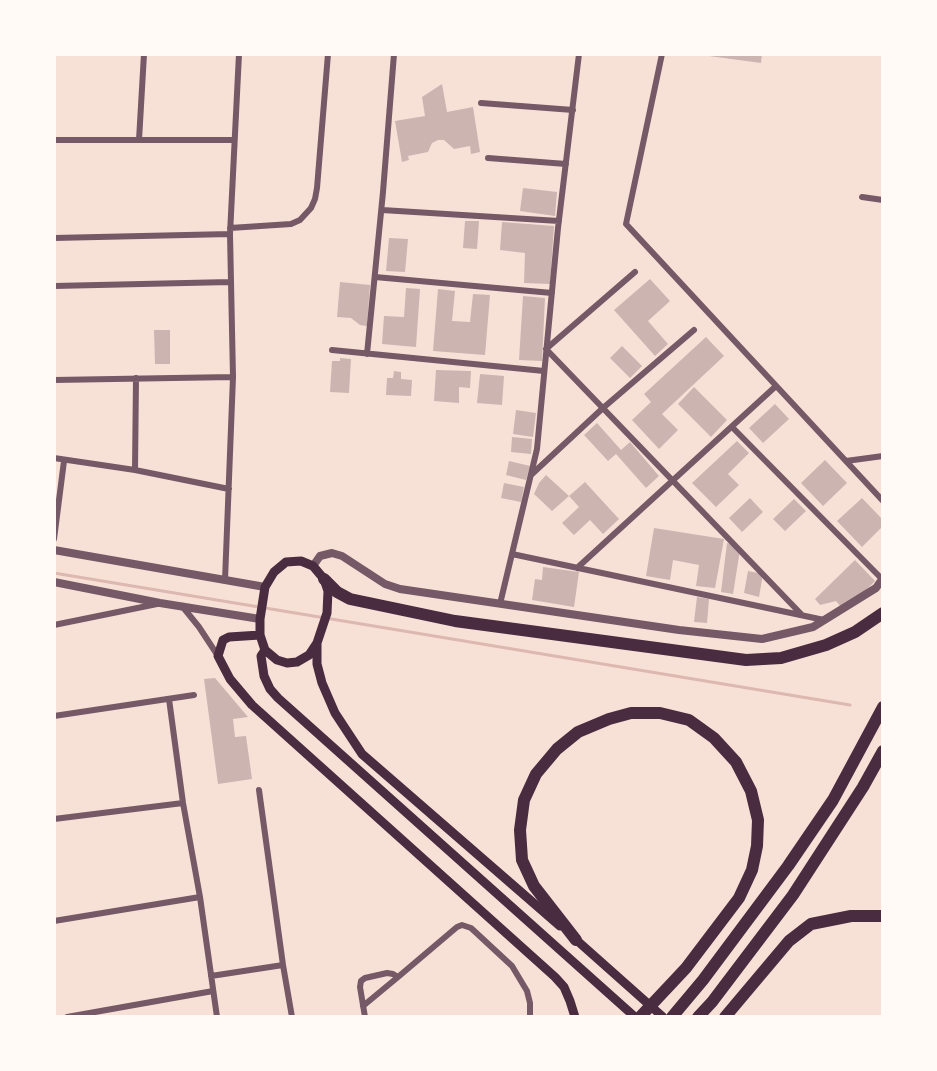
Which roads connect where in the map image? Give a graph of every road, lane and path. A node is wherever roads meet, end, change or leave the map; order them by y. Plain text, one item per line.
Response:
1 (144, 54) edge
2 (239, 54) edge
3 (328, 54) edge
4 (394, 54) edge
5 (579, 54) edge
6 (662, 54) edge
7 (482, 103) dead end
8 (573, 110) junction
9 (54, 140) edge
10 (139, 140) junction
11 (234, 140) junction
12 (488, 158) dead end
13 (566, 164) junction
14 (861, 197) dead end
15 (883, 200) edge
16 (382, 210) junction
17 (559, 221) junction
18 (230, 231) junction
19 (54, 238) edge
20 (635, 272) dead end
21 (375, 278) junction
22 (230, 282) junction
23 (54, 286) edge
24 (552, 293) junction
25 (694, 330) dead end
26 (546, 349) junction
27 (332, 350) dead end
28 (367, 354) junction
29 (544, 370) junction
30 (233, 377) junction
31 (136, 378) junction
32 (54, 380) edge
33 (777, 386) junction
34 (603, 408) junction
35 (732, 427) junction
36 (883, 456) edge
37 (54, 458) edge
38 (64, 461) junction
39 (846, 461) junction
40 (135, 470) junction
41 (531, 475) junction
42 (673, 480) junction
43 (229, 489) junction
44 (883, 501) edge
45 (54, 539) edge
46 (54, 550) edge
47 (512, 554) junction
48 (313, 566) junction
49 (577, 568) junction
50 (324, 579) junction
51 (883, 579) edge
52 (225, 580) junction
53 (54, 582) edge
54 (265, 587) junction
55 (160, 603) junction
56 (500, 604) junction
57 (182, 606) junction
58 (883, 613) edge
59 (802, 615) junction
60 (260, 619) junction
61 (825, 620) junction
62 (54, 625) edge
63 (260, 635) junction
64 (317, 643) junction
65 (265, 650) junction
66 (218, 656) junction
67 (194, 695) dead end
68 (169, 699) junction
69 (883, 707) edge
70 (54, 716) edge
71 (883, 752) edge
72 (259, 790) dead end
73 (183, 803) junction
74 (54, 819) edge
75 (200, 897) junction
76 (883, 916) edge
77 (54, 921) edge
78 (576, 940) junction
79 (283, 965) junction
80 (211, 976) junction
81 (398, 977) junction
82 (213, 991) junction
83 (363, 1006) junction
84 (67, 1017) edge
85 (217, 1017) edge
86 (292, 1017) edge
87 (365, 1017) edge
88 (530, 1017) edge
89 (575, 1017) edge
90 (635, 1017) edge
91 (640, 1017) edge
92 (663, 1017) edge
93 (672, 1017) edge
94 (698, 1017) edge
95 (725, 1017) edge

1 - 10 street
2 - 11 street
3 - 18 street
4 - 16 street
5 - 8 street
6 - 33 street
7 - 8 street
8 - 13 street
9 - 10 street
10 - 11 street
11 - 18 street
12 - 13 street
13 - 17 street
14 - 15 street
16 - 17 street
16 - 21 street
17 - 24 street
18 - 19 street
18 - 22 street
20 - 26 street
21 - 24 street
21 - 28 street
22 - 23 street
22 - 30 street
24 - 26 street
25 - 34 street
26 - 29 street
26 - 34 street
27 - 28 street
28 - 29 street
29 - 41 street
30 - 31 street
30 - 43 street
31 - 32 street
31 - 40 street
33 - 35 street
33 - 39 street
34 - 41 street
34 - 42 street
35 - 42 street
35 - 51 street
36 - 39 street
37 - 38 street
38 - 40 street
38 - 45 street
39 - 44 street
40 - 43 street
41 - 47 street
42 - 49 street
42 - 59 street
43 - 52 street
46 - 52 street
47 - 49 street
47 - 56 street
48 - 50 main road
48 - 54 main road
48 - 56 street
49 - 59 street
50 - 58 highway
50 - 64 main road
51 - 61 street
52 - 54 street
53 - 55 street
54 - 60 main road
55 - 57 street
55 - 62 street
56 - 61 street
57 - 60 street
57 - 66 street
59 - 61 street
60 - 63 main road
63 - 65 main road
63 - 66 main road
64 - 65 main road
64 - 78 main road
65 - 90 main road
66 - 89 main road
67 - 68 street
68 - 70 street
68 - 73 street
69 - 93 highway
71 - 94 highway
72 - 79 street
73 - 74 street
73 - 75 street
75 - 77 street
75 - 80 street
76 - 95 highway
78 - 91 highway
78 - 92 main road
79 - 80 street
79 - 86 street
80 - 82 street
81 - 83 street
81 - 83 street
81 - 88 street
82 - 84 street
82 - 85 street
83 - 87 street

